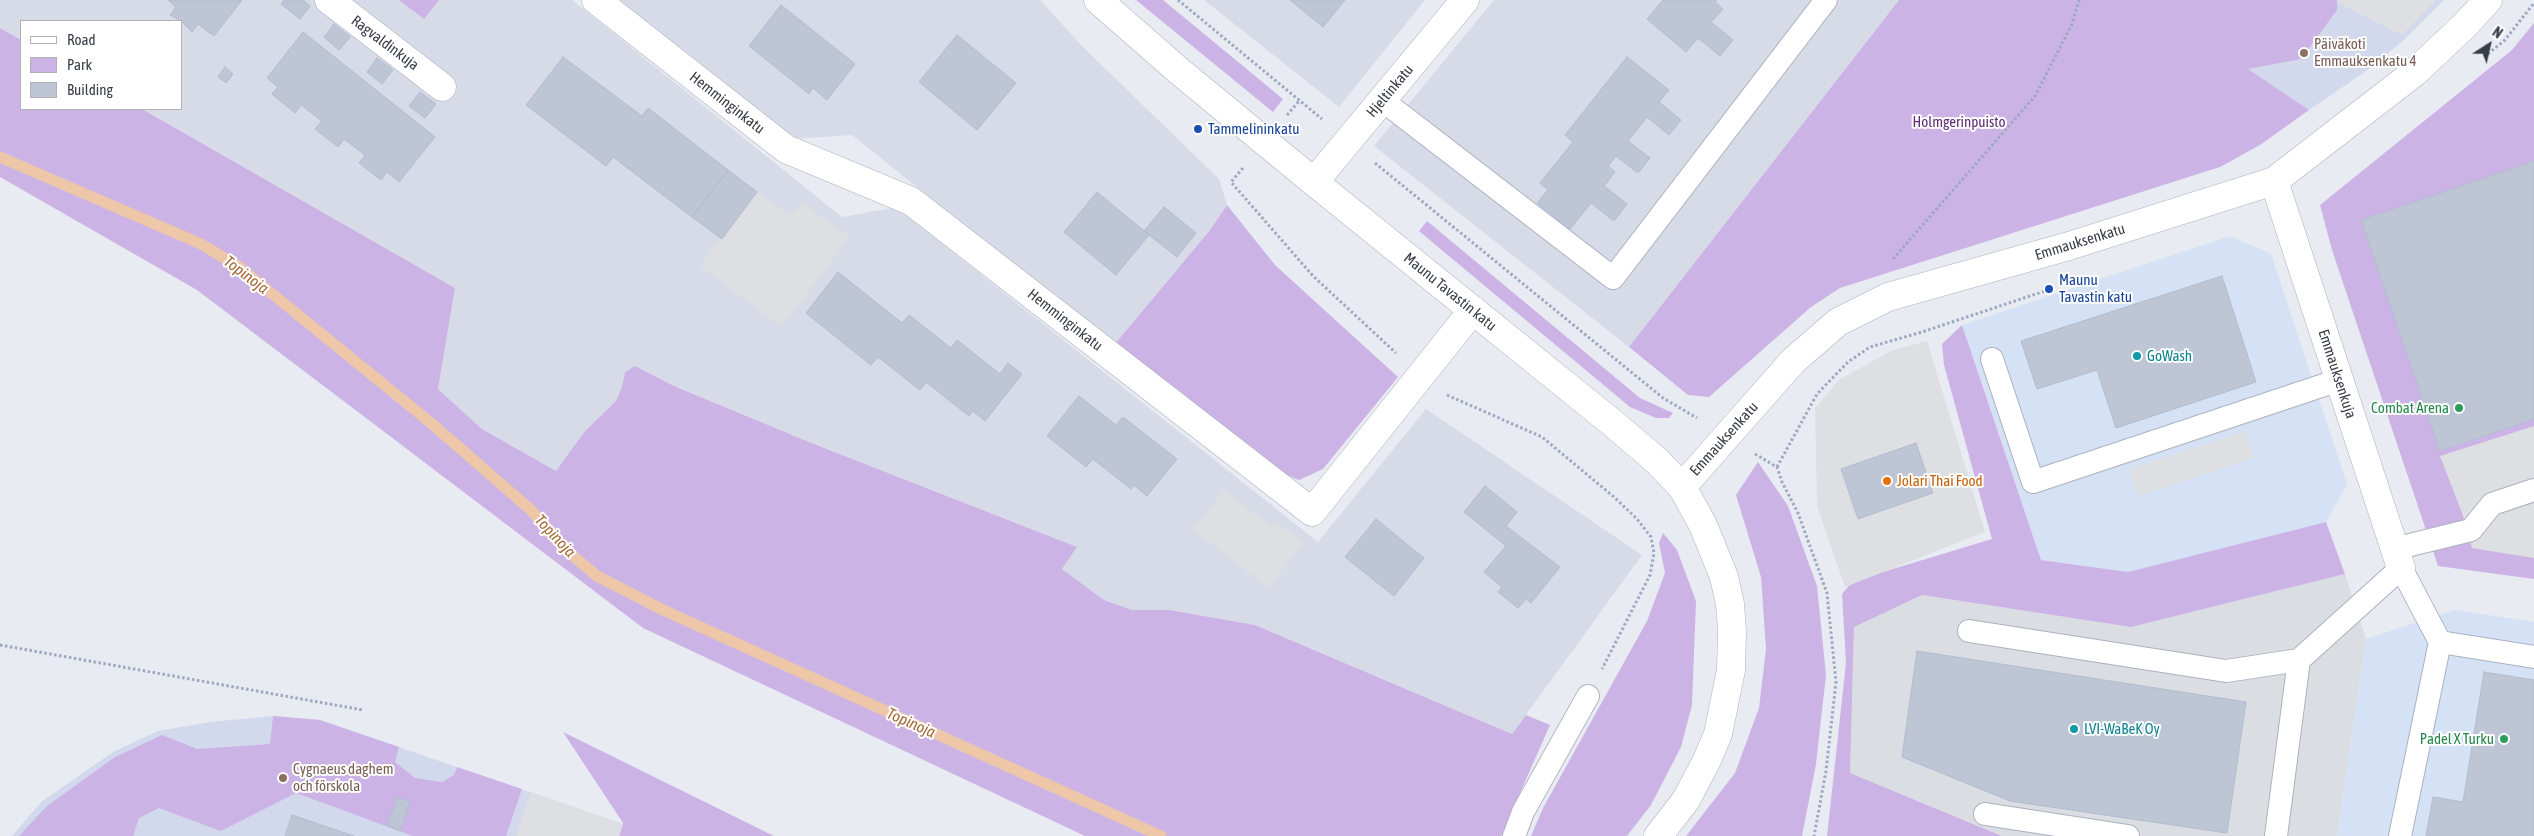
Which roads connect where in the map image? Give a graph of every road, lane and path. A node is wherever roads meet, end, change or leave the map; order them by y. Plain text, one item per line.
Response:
1 (328, 0) edge
2 (596, 0) edge
3 (1098, 0) edge
4 (1178, 0) edge
5 (1466, 0) edge
6 (1826, 0) edge
7 (2079, 0) edge
8 (2488, 0) edge
9 (442, 87) dead end
10 (1382, 100) junction
11 (1299, 101) junction
12 (1283, 120) dead end
13 (1329, 125) dead end
14 (1373, 161) dead end
15 (1246, 164) dead end
16 (2274, 181) junction
17 (1314, 182) junction
18 (1892, 261) dead end
19 (2049, 289) dead end
20 (1473, 310) junction
21 (1992, 359) dead end
22 (1420, 376) junction
23 (2339, 380) junction
24 (1686, 412) dead end
25 (1756, 454) dead end
26 (1777, 467) junction
27 (1682, 487) junction
28 (2534, 490) edge
29 (2397, 558) junction
30 (1969, 630) dead end
31 (2440, 642) junction
32 (0, 646) edge
33 (2534, 657) edge
34 (2299, 660) junction
35 (1588, 696) joint
36 (363, 710) dead end
37 (1985, 814) dead end
38 (1514, 836) edge
39 (1658, 836) edge
40 (1814, 836) edge
41 (2128, 836) edge
42 (2276, 836) edge
43 (2400, 836) edge

1 - 9 street, Ragvaldinkuja
2 - 22 street, Hemminginkatu
3 - 17 street, Maunu Tavastin katu
4 - 11 path
5 - 10 street, Hjeltinkatu
6 - 10 lane
7 - 18 path
8 - 16 street, Emmauksenkatu
10 - 17 street, Hjeltinkatu
11 - 12 path
11 - 13 path
14 - 24 path
15 - 22 path
16 - 23 street, Emmauksenkuja
16 - 27 street, Emmauksenkatu
17 - 20 street, Maunu Tavastin katu
19 - 26 path
20 - 22 street, Hemminginkatu
20 - 27 street, Maunu Tavastin katu
21 - 23 lane
22 - 35 path
23 - 29 street, Emmauksenkuja
25 - 26 path
26 - 40 path
27 - 39 street, Maunu Tavastin katu
28 - 29 lane
29 - 31 lane
29 - 34 lane
30 - 34 lane
31 - 33 lane
31 - 43 lane
32 - 36 path
34 - 42 lane
35 - 38 lane
37 - 41 lane

